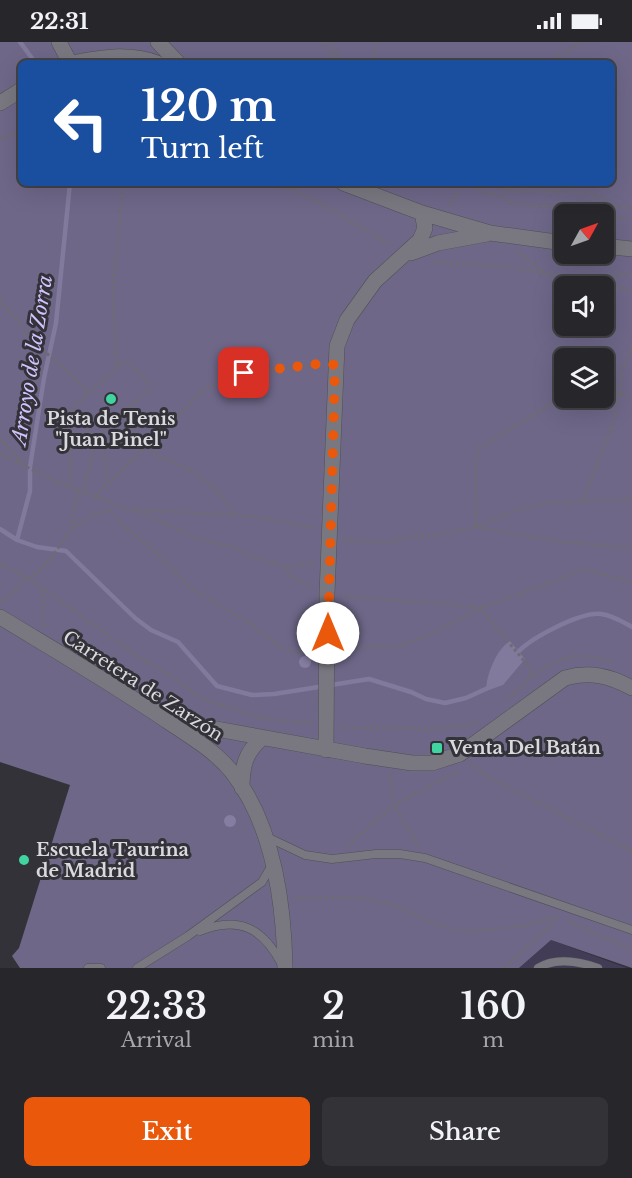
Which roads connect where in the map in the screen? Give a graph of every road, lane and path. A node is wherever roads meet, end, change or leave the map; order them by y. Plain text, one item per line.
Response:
1 (59, 42) edge
2 (158, 42) edge
3 (321, 42) edge
4 (330, 42) edge
5 (378, 42) edge
6 (586, 42) edge
7 (69, 60) edge
8 (88, 60) edge
9 (148, 60) edge
10 (175, 60) edge
11 (338, 60) edge
12 (339, 60) edge
13 (373, 60) edge
14 (552, 60) edge
15 (18, 92) edge
16 (0, 103) edge
17 (18, 130) edge
18 (0, 139) edge
19 (123, 186) edge
20 (277, 186) edge
21 (351, 186) edge
22 (460, 186) edge
23 (475, 186) edge
24 (498, 186) edge
25 (554, 207) edge
26 (632, 208) edge
27 (422, 213) junction
28 (614, 217) edge
29 (632, 217) edge
30 (446, 220) junction
31 (490, 233) junction
32 (512, 237) junction
33 (554, 242) edge
34 (614, 247) edge
35 (632, 249) edge
36 (405, 255) junction
37 (429, 262) dead end
38 (632, 273) edge
39 (546, 274) junction
40 (559, 276) edge
41 (612, 276) edge
42 (614, 286) edge
43 (632, 290) edge
44 (0, 299) edge
45 (632, 348) edge
46 (335, 365) junction
47 (117, 367) junction
48 (88, 393) junction
49 (614, 393) edge
50 (618, 393) junction
51 (632, 398) edge
52 (554, 403) edge
53 (70, 410) junction
54 (122, 415) junction
55 (129, 423) junction
56 (0, 438) edge
57 (96, 439) junction
58 (148, 445) junction
59 (0, 453) edge
60 (24, 464) junction
61 (109, 483) junction
62 (71, 488) junction
63 (78, 490) junction
64 (83, 492) junction
65 (96, 497) junction
66 (632, 499) edge
67 (583, 500) junction
68 (112, 505) junction
69 (110, 510) junction
70 (138, 511) junction
71 (232, 515) junction
72 (72, 528) junction
73 (476, 528) junction
74 (330, 535) junction
75 (632, 548) edge
76 (0, 563) edge
77 (329, 564) junction
78 (283, 567) junction
79 (28, 578) junction
80 (632, 582) edge
81 (42, 588) junction
82 (327, 594) junction
83 (0, 602) edge
84 (480, 608) junction
85 (0, 617) edge
86 (39, 641) junction
87 (328, 658) junction
88 (618, 664) dead end
89 (530, 680) junction
90 (632, 688) edge
91 (501, 706) dead end
92 (150, 709) junction
93 (326, 716) junction
94 (486, 717) dead end
95 (262, 738) junction
96 (326, 750) junction
97 (460, 754) junction
98 (388, 760) junction
99 (473, 765) junction
100 (242, 788) junction
101 (394, 805) junction
102 (265, 835) junction
103 (632, 851) edge
104 (425, 858) junction
105 (332, 859) junction
106 (272, 863) junction
107 (281, 899) junction
108 (558, 917) junction
109 (632, 930) edge
110 (188, 936) junction
111 (632, 950) edge
112 (88, 968) edge
113 (101, 968) edge
114 (137, 968) edge
115 (285, 968) edge
116 (505, 968) edge
117 (537, 968) edge
118 (598, 968) edge

1 - 7 street
2 - 10 street
3 - 11 path
4 - 12 path
5 - 13 path
6 - 14 path
8 - 9 street
15 - 16 street
17 - 18 path
19 - 47 path
20 - 36 path
21 - 27 street
22 - 30 path
23 - 25 path
24 - 26 path
27 - 30 street
27 - 36 street
28 - 29 path
30 - 31 street
31 - 32 street
31 - 36 street
32 - 33 street
32 - 39 path
34 - 35 street
36 - 46 street
37 - 39 path
38 - 41 path
39 - 40 path
42 - 43 path
44 - 48 path
45 - 50 path
46 - 58 path
46 - 74 street
47 - 48 path
47 - 54 path
48 - 53 path
49 - 50 path
50 - 51 path
50 - 67 path
52 - 73 path
53 - 57 path
53 - 62 path
54 - 55 path
54 - 57 path
55 - 58 path
55 - 61 path
56 - 60 path
57 - 64 path
58 - 61 path
58 - 71 path
59 - 60 path
60 - 62 path
61 - 65 path
62 - 63 path
63 - 64 path
63 - 72 path
64 - 65 path
65 - 68 path
66 - 67 path
67 - 73 path
68 - 69 path
68 - 70 path
69 - 72 path
69 - 87 path
70 - 71 path
70 - 78 path
71 - 74 path
72 - 79 path
73 - 74 path
73 - 75 path
74 - 77 street
76 - 79 path
77 - 78 path
77 - 82 street
78 - 82 path
79 - 81 path
79 - 83 path
80 - 84 path
81 - 86 path
81 - 93 path
82 - 84 path
82 - 87 street
84 - 87 path
84 - 89 path
85 - 86 street, Carretera de Zarzón
86 - 92 street, Carretera de Zarzón
87 - 93 street
88 - 89 path
89 - 91 path
90 - 97 street
92 - 95 street
92 - 100 street, Carretera de Zarzón
93 - 94 path
93 - 96 street
95 - 96 street
95 - 100 street
96 - 98 street
97 - 98 street
97 - 99 path
98 - 101 path
99 - 101 path
99 - 103 path
100 - 102 street, Carretera de Zarzón
101 - 104 path
101 - 105 path
102 - 105 lane
102 - 106 street, Carretera de Zarzón
104 - 105 lane
104 - 109 lane
106 - 107 street, Carretera de Zarzón
106 - 110 lane
107 - 108 path
107 - 115 street, Carretera de Zarzón
108 - 111 path
108 - 116 path
110 - 114 lane
110 - 115 lane
112 - 113 lane
117 - 118 lane

